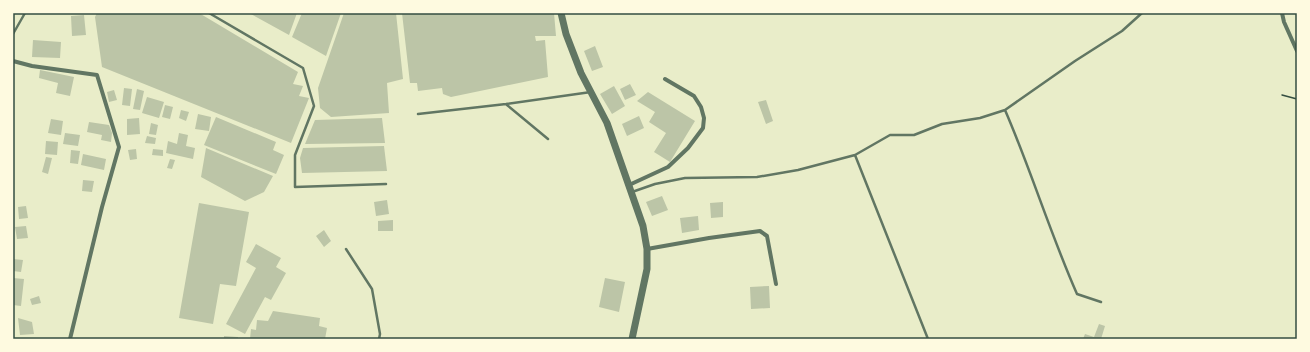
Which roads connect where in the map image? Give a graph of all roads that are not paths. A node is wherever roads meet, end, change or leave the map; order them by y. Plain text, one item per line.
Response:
1 (25, 13) edge
2 (209, 13) edge
3 (561, 13) edge
4 (1142, 13) edge
5 (1282, 13) edge
6 (13, 34) edge
7 (1297, 51) edge
8 (13, 61) edge
9 (665, 79) dead end
10 (591, 92) junction
11 (506, 104) junction
12 (1005, 110) junction
13 (418, 114) dead end
14 (548, 139) dead end
15 (855, 155) junction
16 (386, 184) dead end
17 (630, 185) junction
18 (632, 192) junction
19 (346, 249) dead end
20 (647, 249) junction
21 (776, 284) dead end
22 (1101, 302) dead end
23 (70, 339) edge
24 (379, 339) edge
25 (632, 339) edge
26 (928, 339) edge

1 - 6 lane
2 - 16 lane
3 - 10 street
4 - 12 lane
5 - 7 street
8 - 23 street
9 - 17 street
10 - 11 lane
10 - 17 street
11 - 13 lane
11 - 14 lane
12 - 15 lane
12 - 22 lane
15 - 18 lane
15 - 26 lane
17 - 18 street
18 - 20 street
19 - 24 lane
20 - 21 street
20 - 25 street

